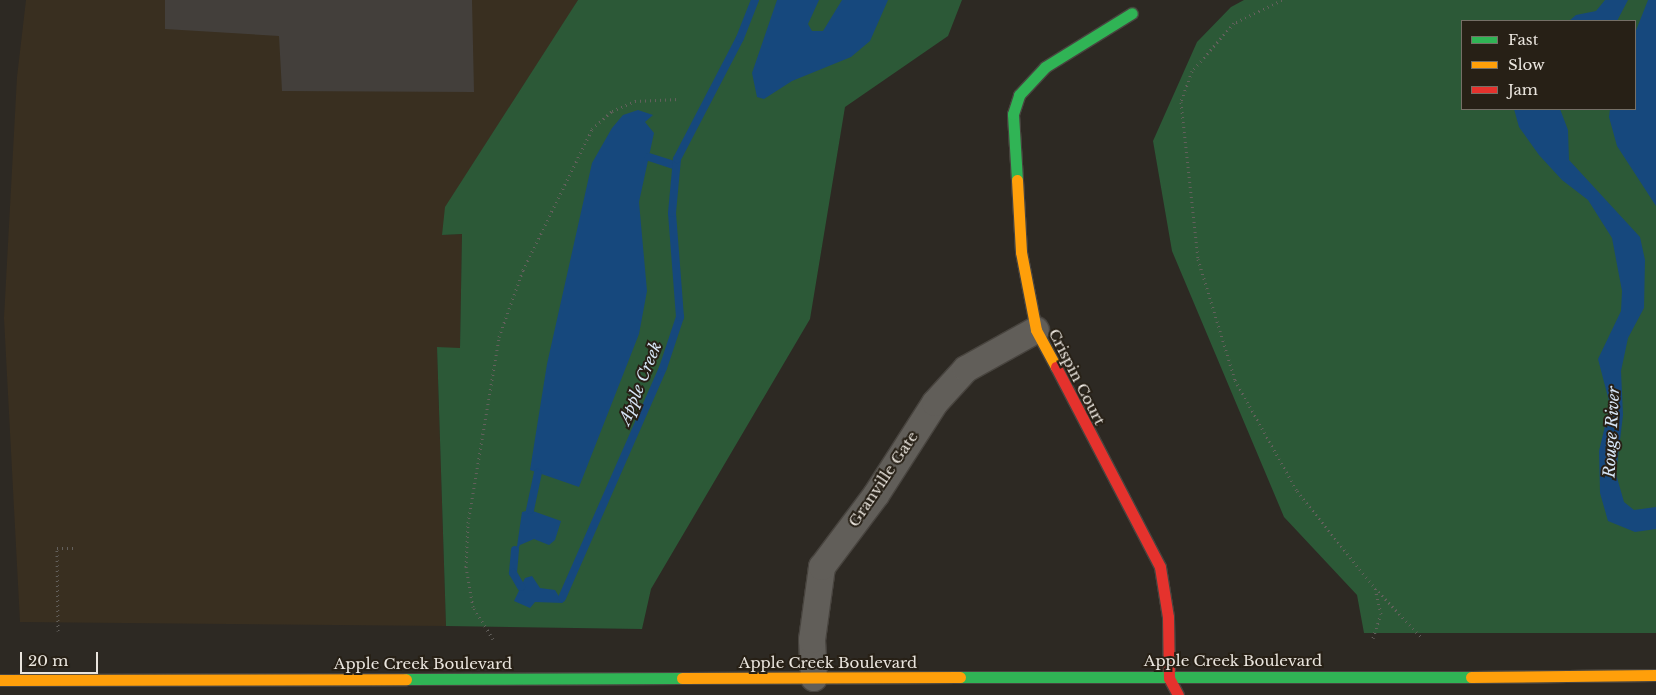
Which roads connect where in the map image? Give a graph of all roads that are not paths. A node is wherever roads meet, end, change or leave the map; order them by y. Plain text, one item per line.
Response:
1 (1132, 13) dead end
2 (1036, 330) junction
3 (1656, 674) edge
4 (814, 678) junction
5 (1169, 678) junction
6 (0, 680) edge
7 (1163, 695) edge
8 (1178, 695) edge

1 - 2 main road, Crispin Court
2 - 4 street, Granville Gate
2 - 5 main road, Crispin Court
3 - 5 main road, Apple Creek Boulevard
4 - 5 main road, Apple Creek Boulevard
4 - 6 main road, Apple Creek Boulevard
5 - 7 main road
5 - 8 main road

